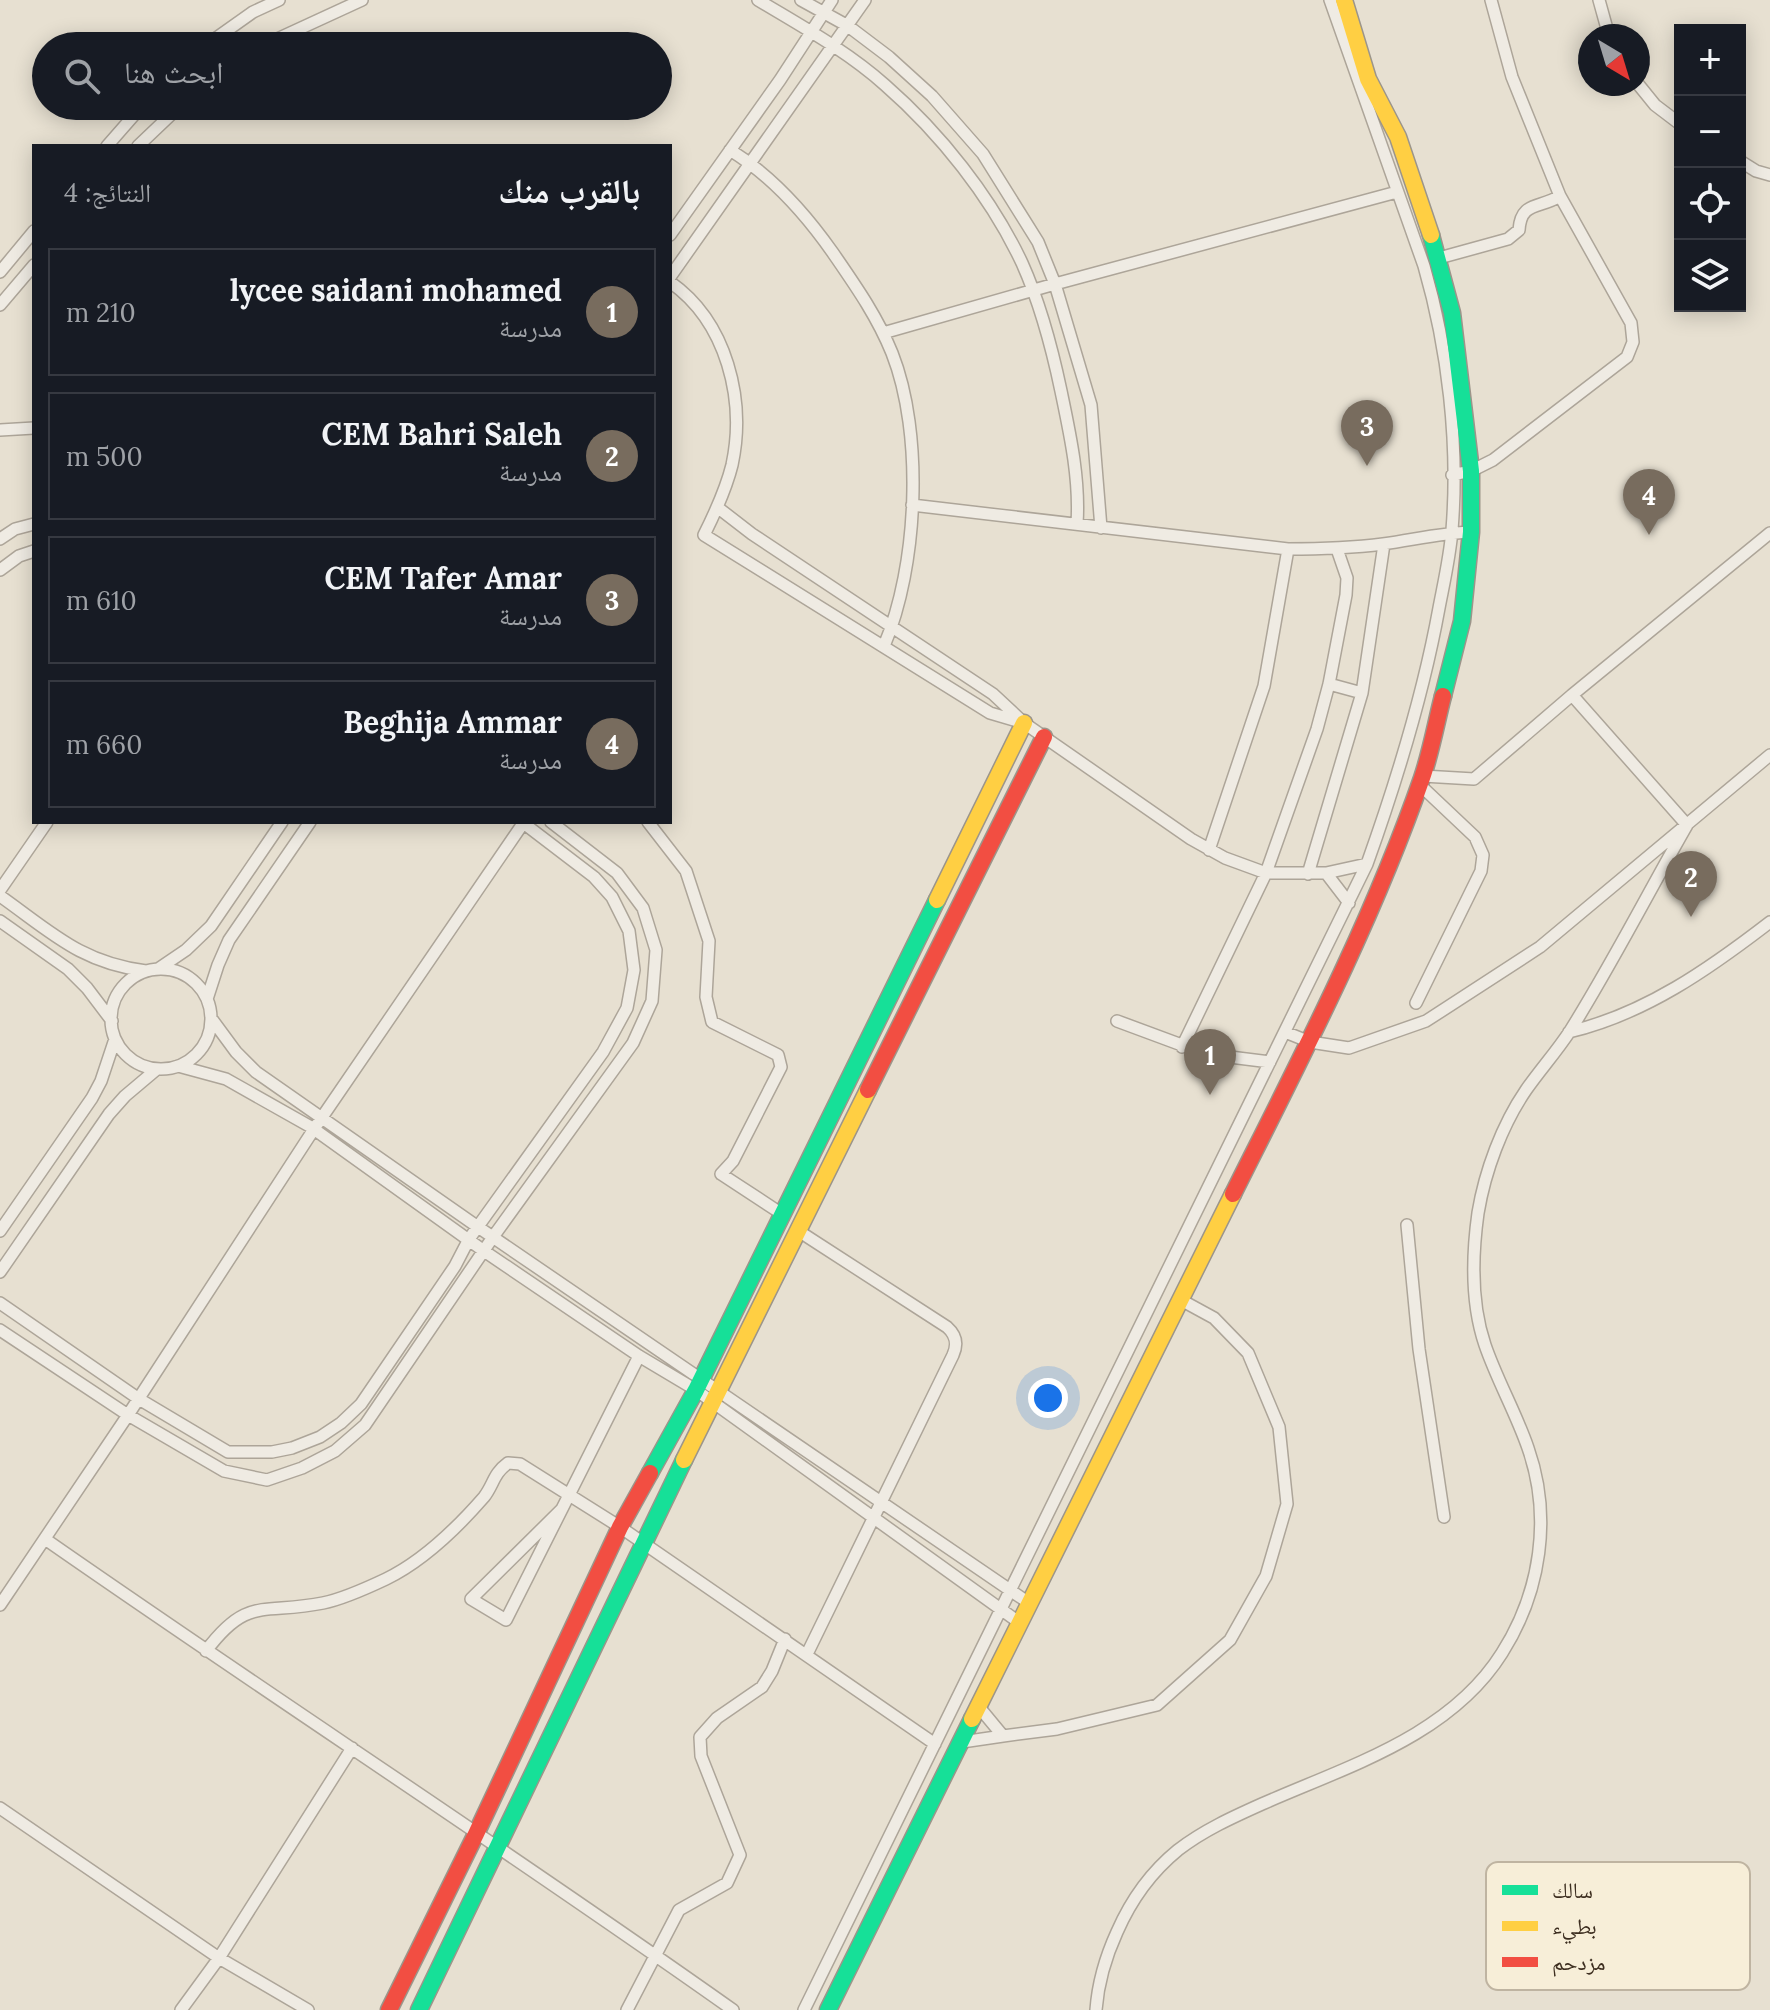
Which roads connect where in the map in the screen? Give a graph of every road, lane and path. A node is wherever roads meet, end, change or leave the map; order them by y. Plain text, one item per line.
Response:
1 (279, 0) edge
2 (362, 0) edge
3 (758, 0) edge
4 (801, 0) edge
5 (832, 0) edge
6 (865, 0) edge
7 (1330, 0) edge
8 (1344, 0) edge
9 (1491, 0) edge
10 (1599, 0) edge
11 (823, 13) junction
12 (1606, 24) edge
13 (848, 26) junction
14 (225, 32) edge
15 (292, 32) edge
16 (811, 32) junction
17 (833, 47) junction
18 (1648, 96) edge
19 (1674, 119) edge
20 (130, 120) edge
21 (165, 120) edge
22 (109, 144) edge
23 (140, 144) edge
24 (730, 150) junction
25 (751, 163) junction
26 (1746, 165) edge
27 (1770, 175) edge
28 (1397, 192) junction
29 (1560, 196) junction
30 (672, 232) edge
31 (32, 233) edge
32 (1439, 258) junction
33 (32, 267) edge
34 (0, 272) edge
35 (672, 276) edge
36 (672, 281) edge
37 (1055, 284) junction
38 (1033, 290) junction
39 (0, 305) edge
40 (883, 333) junction
41 (32, 428) edge
42 (0, 430) edge
43 (1471, 471) junction
44 (1452, 475) junction
45 (912, 505) junction
46 (717, 507) junction
47 (1077, 524) junction
48 (32, 525) edge
49 (1101, 528) junction
50 (1452, 532) junction
51 (1471, 532) junction
52 (1770, 533) edge
53 (0, 539) edge
54 (1384, 544) junction
55 (1288, 549) junction
56 (1337, 549) junction
57 (32, 552) edge
58 (0, 570) edge
59 (893, 626) junction
60 (884, 646) junction
61 (1329, 684) junction
62 (1362, 693) junction
63 (1572, 695) junction
64 (1024, 723) junction
65 (1044, 737) junction
66 (1770, 755) edge
67 (1422, 780) junction
68 (46, 824) edge
69 (281, 824) edge
70 (309, 824) edge
71 (522, 824) edge
72 (526, 824) edge
73 (554, 824) edge
74 (650, 824) edge
75 (1687, 825) junction
76 (1209, 850) junction
77 (1367, 864) junction
78 (1266, 873) junction
79 (1326, 873) junction
80 (1308, 874) junction
81 (0, 893) edge
82 (1349, 903) junction
83 (0, 921) edge
84 (1770, 922) edge
85 (152, 970) junction
86 (207, 999) junction
87 (1416, 1003) dead end
88 (211, 1018) junction
89 (112, 1021) junction
90 (1117, 1021) dead end
91 (1285, 1032) junction
92 (1569, 1032) junction
93 (115, 1039) junction
94 (1310, 1042) junction
95 (1182, 1047) junction
96 (1270, 1062) junction
97 (178, 1066) junction
98 (157, 1069) junction
99 (322, 1118) junction
100 (314, 1129) junction
101 (782, 1214) junction
102 (1407, 1225) dead end
103 (478, 1227) junction
104 (797, 1230) junction
105 (0, 1231) edge
106 (493, 1237) junction
107 (469, 1239) junction
108 (484, 1251) junction
109 (0, 1272) edge
110 (1181, 1300) junction
111 (0, 1303) edge
112 (0, 1330) edge
113 (639, 1356) junction
114 (699, 1384) junction
115 (715, 1395) junction
116 (139, 1399) junction
117 (128, 1415) junction
118 (569, 1495) junction
119 (883, 1502) junction
120 (562, 1509) junction
121 (1444, 1517) dead end
122 (875, 1519) junction
123 (620, 1527) junction
124 (45, 1539) junction
125 (643, 1544) junction
126 (1009, 1591) junction
127 (1029, 1603) junction
128 (0, 1605) edge
129 (1001, 1610) junction
130 (1020, 1623) junction
131 (785, 1639) junction
132 (206, 1651) junction
133 (807, 1654) junction
134 (979, 1707) junction
135 (1003, 1736) junction
136 (962, 1742) junction
137 (935, 1744) junction
138 (352, 1748) junction
139 (0, 1808) edge
140 (476, 1834) junction
141 (498, 1849) junction
142 (655, 1955) junction
143 (219, 1958) junction
144 (181, 2010) edge
145 (308, 2010) edge
146 (389, 2010) edge
147 (419, 2010) edge
148 (627, 2010) edge
149 (733, 2010) edge
150 (804, 2010) edge
151 (828, 2010) edge
152 (1096, 2010) edge

1 - 14 street
2 - 15 street
3 - 16 street
4 - 11 street
5 - 11 street
6 - 13 street
7 - 28 street
8 - 32 street
9 - 29 street
10 - 12 street
11 - 13 street
11 - 16 street
13 - 17 street
13 - 37 street
16 - 17 street
16 - 24 street
17 - 25 street
17 - 38 street
18 - 19 street
20 - 22 street
21 - 23 street
24 - 25 street
24 - 30 street
25 - 35 street
25 - 40 street
26 - 27 street
28 - 37 street
28 - 44 street
29 - 32 street
29 - 43 street
31 - 34 street
32 - 43 street
33 - 39 street
36 - 46 street
37 - 38 street
37 - 49 street
38 - 40 street
38 - 47 street
40 - 45 street
41 - 42 street
43 - 44 street
43 - 51 street
44 - 50 street
45 - 47 street
45 - 59 street
46 - 59 street
46 - 60 street
47 - 49 street
48 - 53 street
49 - 55 street
50 - 51 street
50 - 54 street
50 - 77 street
51 - 67 street
52 - 63 street
54 - 56 street
54 - 62 street
55 - 56 street
55 - 76 street
56 - 61 street
57 - 58 street
59 - 60 street
59 - 64 street
60 - 64 street
61 - 62 street
61 - 78 street
62 - 80 street
63 - 67 street
63 - 75 street
64 - 65 street
64 - 101 street
65 - 76 street
65 - 104 street
66 - 75 street
67 - 87 street
67 - 94 street
68 - 81 street
69 - 85 street
70 - 86 street
71 - 99 street
72 - 103 street
73 - 106 street
74 - 101 street
75 - 92 street
75 - 94 street
76 - 78 street
77 - 79 street
77 - 82 street
78 - 80 street
78 - 95 street
79 - 80 street
79 - 82 street
81 - 85 street
82 - 91 street
83 - 89 street
84 - 92 street
85 - 86 street
85 - 89 street
86 - 88 street
88 - 97 street
88 - 99 street
89 - 93 street
90 - 95 street
91 - 94 street
91 - 96 street
92 - 152 street
93 - 98 street
93 - 105 street
94 - 110 street
95 - 96 street
96 - 126 street
97 - 98 street
97 - 100 street
98 - 109 street
99 - 100 street
99 - 103 street
100 - 107 street
100 - 116 street
101 - 114 street
102 - 121 street
103 - 106 street
103 - 107 street
104 - 115 street
104 - 119 street
106 - 108 street
106 - 114 street
107 - 108 street
107 - 116 street
108 - 113 street
108 - 117 street
110 - 127 street
110 - 135 street
111 - 116 street
112 - 117 street
113 - 114 street
113 - 118 street
114 - 115 street
114 - 123 street
115 - 119 street
115 - 122 street
115 - 125 street
116 - 117 street
117 - 124 street
118 - 120 street
118 - 123 street
118 - 132 street
119 - 122 street
119 - 126 street
120 - 120 street
122 - 129 street
122 - 133 street
123 - 125 street
123 - 140 street
124 - 128 street
124 - 132 street
125 - 131 street
125 - 141 street
126 - 127 street
126 - 129 street
127 - 130 street
129 - 130 street
129 - 137 street
130 - 134 street
131 - 133 street
131 - 142 street
132 - 138 street
133 - 137 street
134 - 135 street
134 - 136 street
135 - 136 street
136 - 151 street
137 - 150 street
138 - 140 street
138 - 143 street
139 - 143 street
140 - 141 street
140 - 146 street
141 - 142 street
141 - 147 street
142 - 148 street
142 - 149 street
143 - 144 street
143 - 145 street

